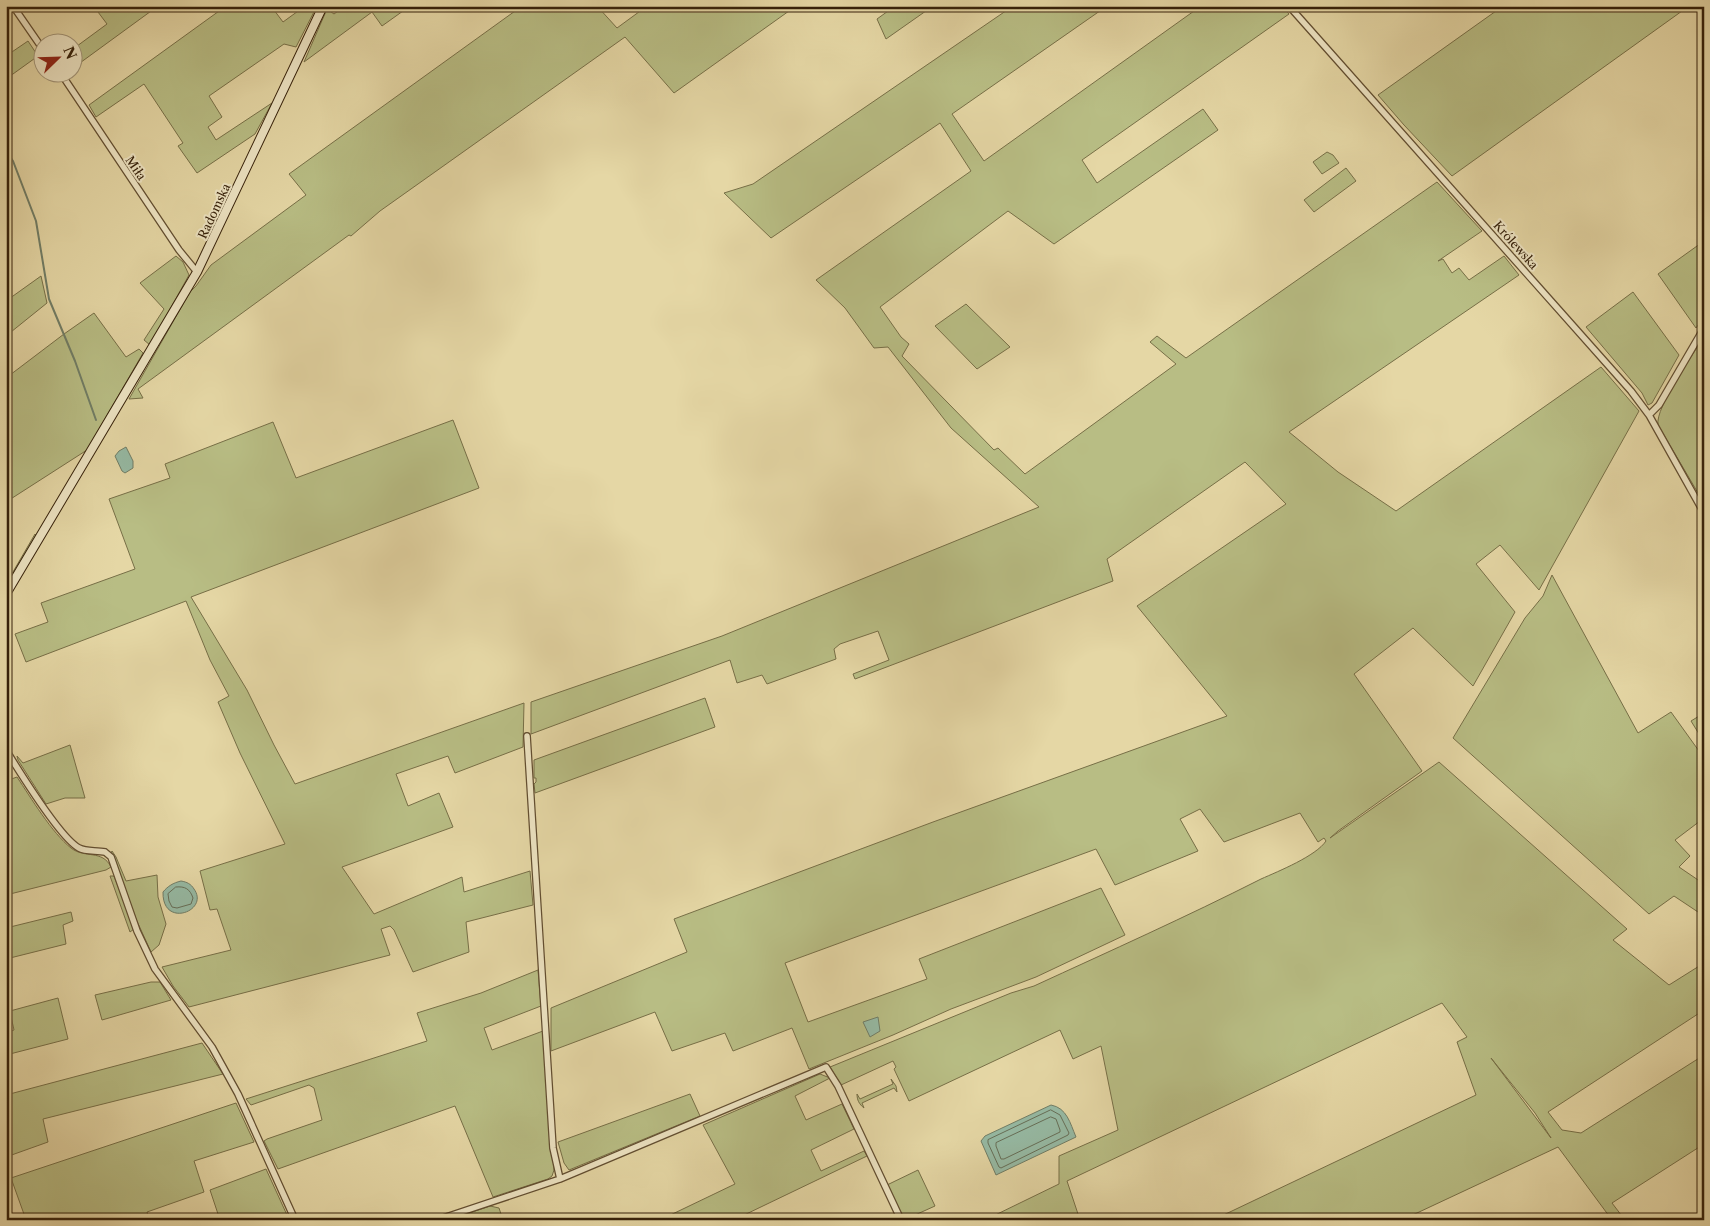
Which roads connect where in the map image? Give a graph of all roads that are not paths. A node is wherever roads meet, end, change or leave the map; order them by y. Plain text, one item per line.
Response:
1 (13, 6) edge
2 (323, 6) edge
3 (1289, 6) edge
4 (32, 34) edge
5 (67, 82) edge
6 (197, 272) junction
7 (1704, 328) edge
8 (1649, 415) junction
9 (1704, 513) edge
10 (6, 594) edge
11 (528, 736) dead end
12 (6, 750) edge
13 (560, 1179) junction
14 (296, 1220) edge
15 (438, 1220) edge
16 (901, 1220) edge

1 - 4 street
2 - 6 street, Radomska
3 - 8 street, Królewska
5 - 6 street, Miła
6 - 10 street, Radomska
7 - 8 street
8 - 9 street, Królewska
11 - 13 street
12 - 14 street
13 - 15 street
13 - 16 street

